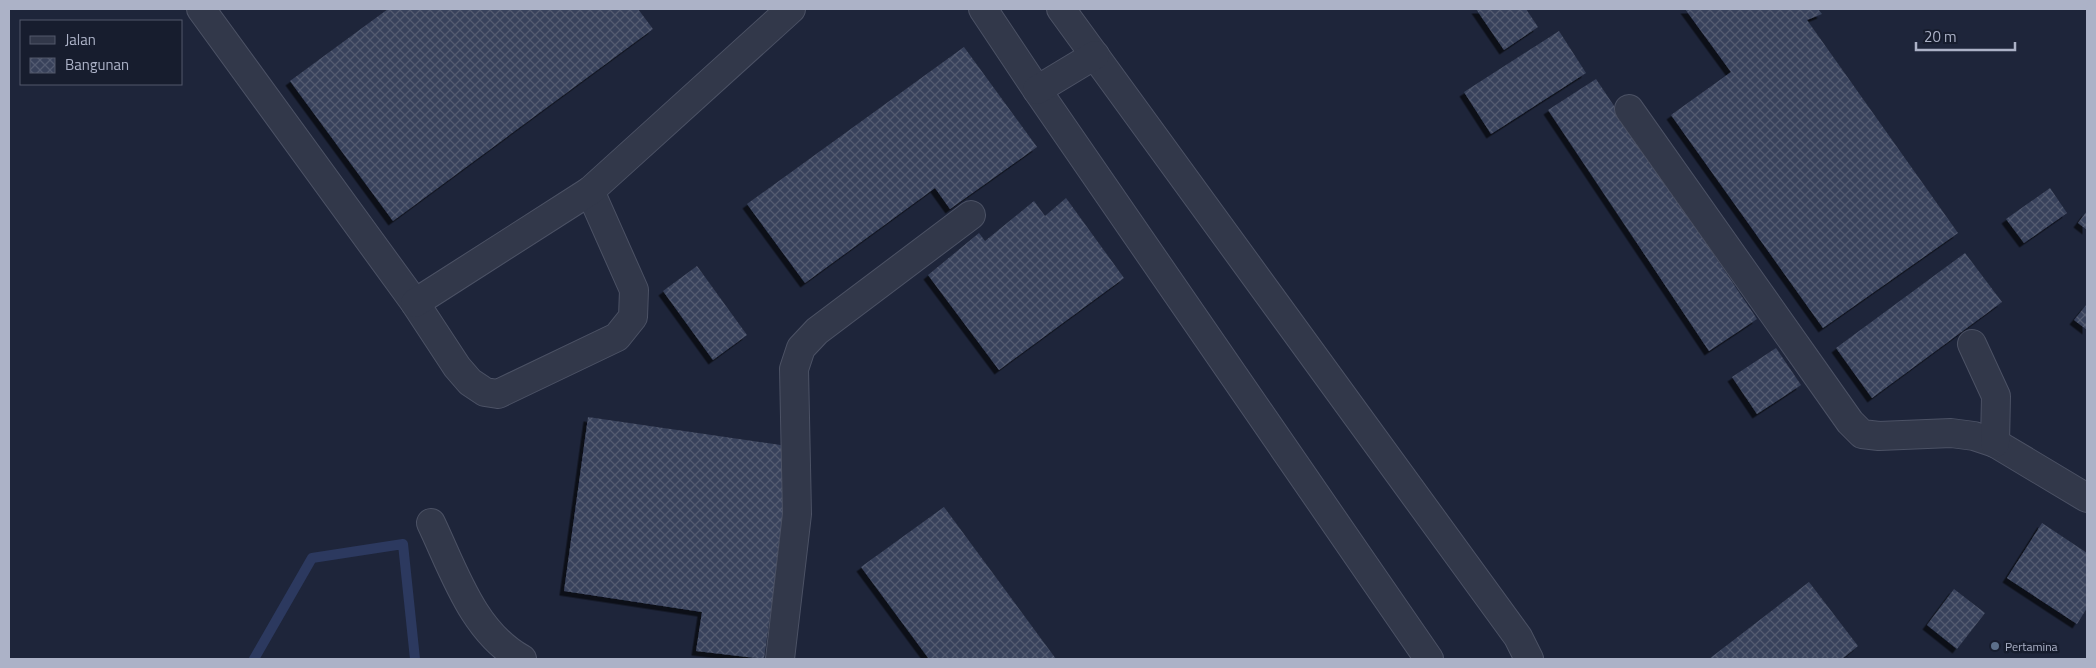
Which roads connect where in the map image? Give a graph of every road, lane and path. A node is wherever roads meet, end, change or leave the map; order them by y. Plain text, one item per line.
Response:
1 (201, 9) edge
2 (790, 9) edge
3 (983, 9) edge
4 (1061, 9) edge
5 (1095, 55) junction
6 (1037, 90) junction
7 (1629, 109) dead end
8 (590, 190) junction
9 (971, 215) dead end
10 (415, 303) junction
11 (1972, 344) dead end
12 (1995, 443) junction
13 (2087, 498) edge
14 (431, 524) dead end
15 (522, 659) edge
16 (780, 659) edge
17 (1429, 659) edge
18 (1528, 659) edge

1 - 10 lane
2 - 8 lane
3 - 6 lane
4 - 5 lane
5 - 6 lane
5 - 18 lane
6 - 17 lane
7 - 12 lane
8 - 10 lane
8 - 10 lane
9 - 16 lane
11 - 12 lane
12 - 13 lane
14 - 15 lane

